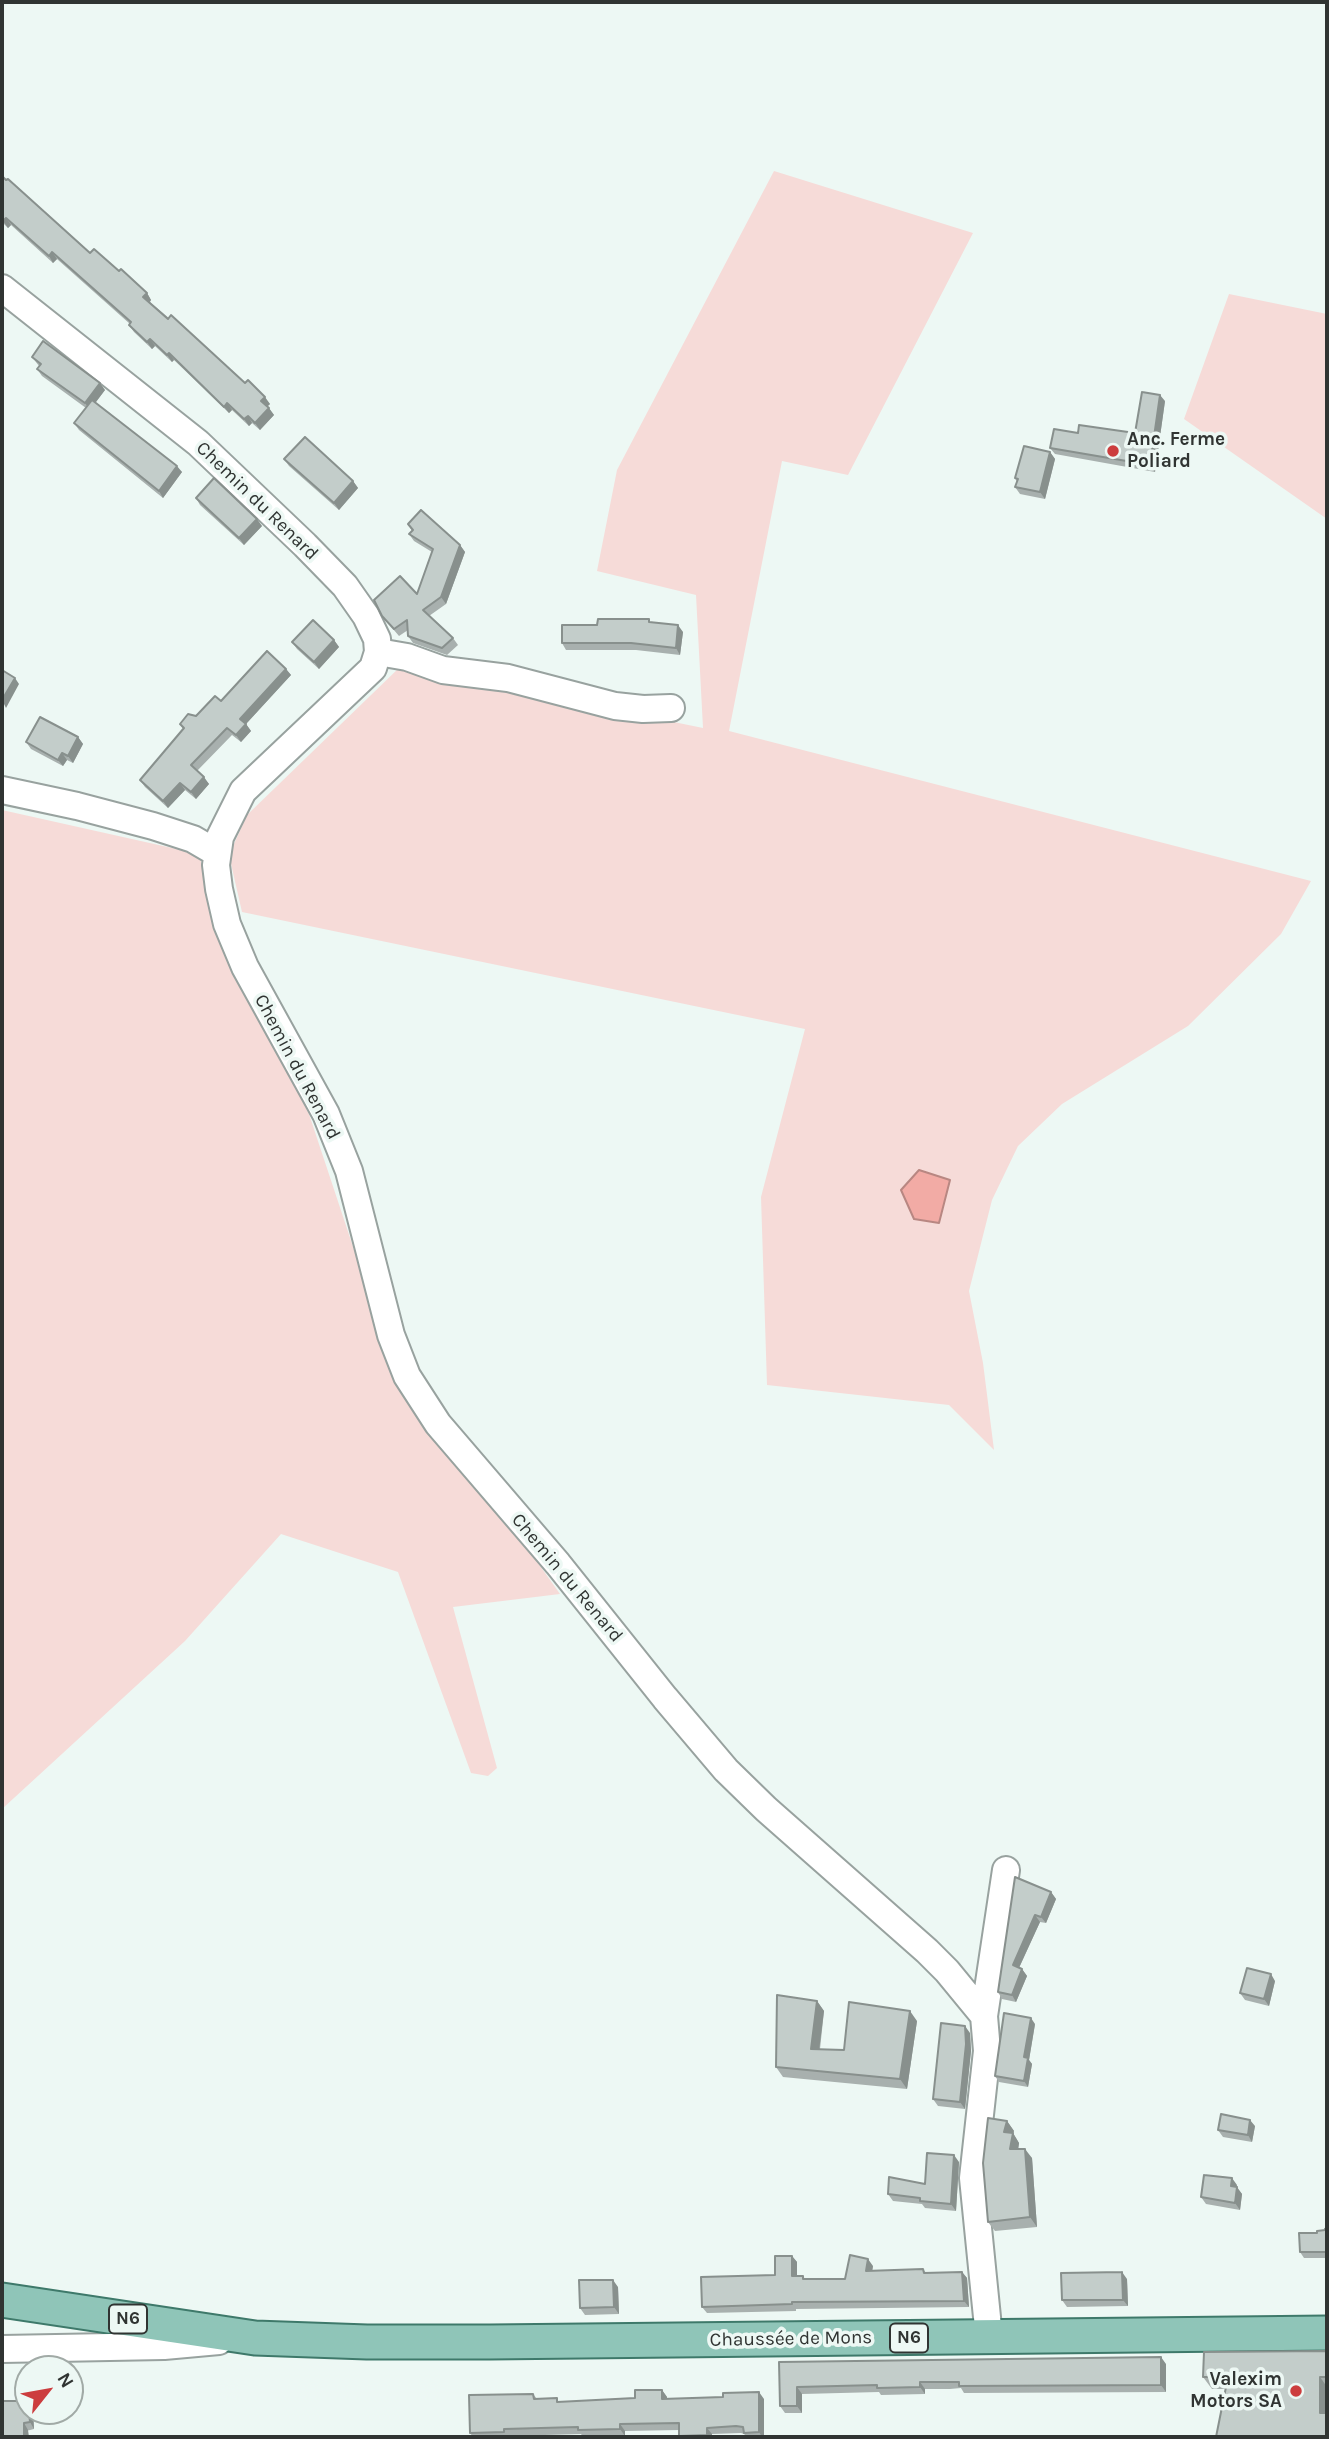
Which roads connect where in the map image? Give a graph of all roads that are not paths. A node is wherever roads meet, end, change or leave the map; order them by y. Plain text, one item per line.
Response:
1 (2, 288) edge
2 (378, 652) junction
3 (670, 708) dead end
4 (2, 790) edge
5 (217, 853) junction
6 (1006, 1870) dead end
7 (985, 2016) junction
8 (2, 2300) edge
9 (1327, 2333) edge
10 (989, 2337) junction
11 (255, 2338) junction
12 (2, 2349) edge

1 - 2 street, Chemin du Renard
2 - 3 street
2 - 5 street, Chemin du Renard
4 - 5 street
5 - 7 street, Chemin du Renard
6 - 7 street
7 - 10 street
8 - 11 main road, Chaussée de Mons / N6
9 - 10 main road, Chaussée de Mons / N6
10 - 11 main road, Chaussée de Mons / N6
11 - 12 street, Chaussée de Mons

